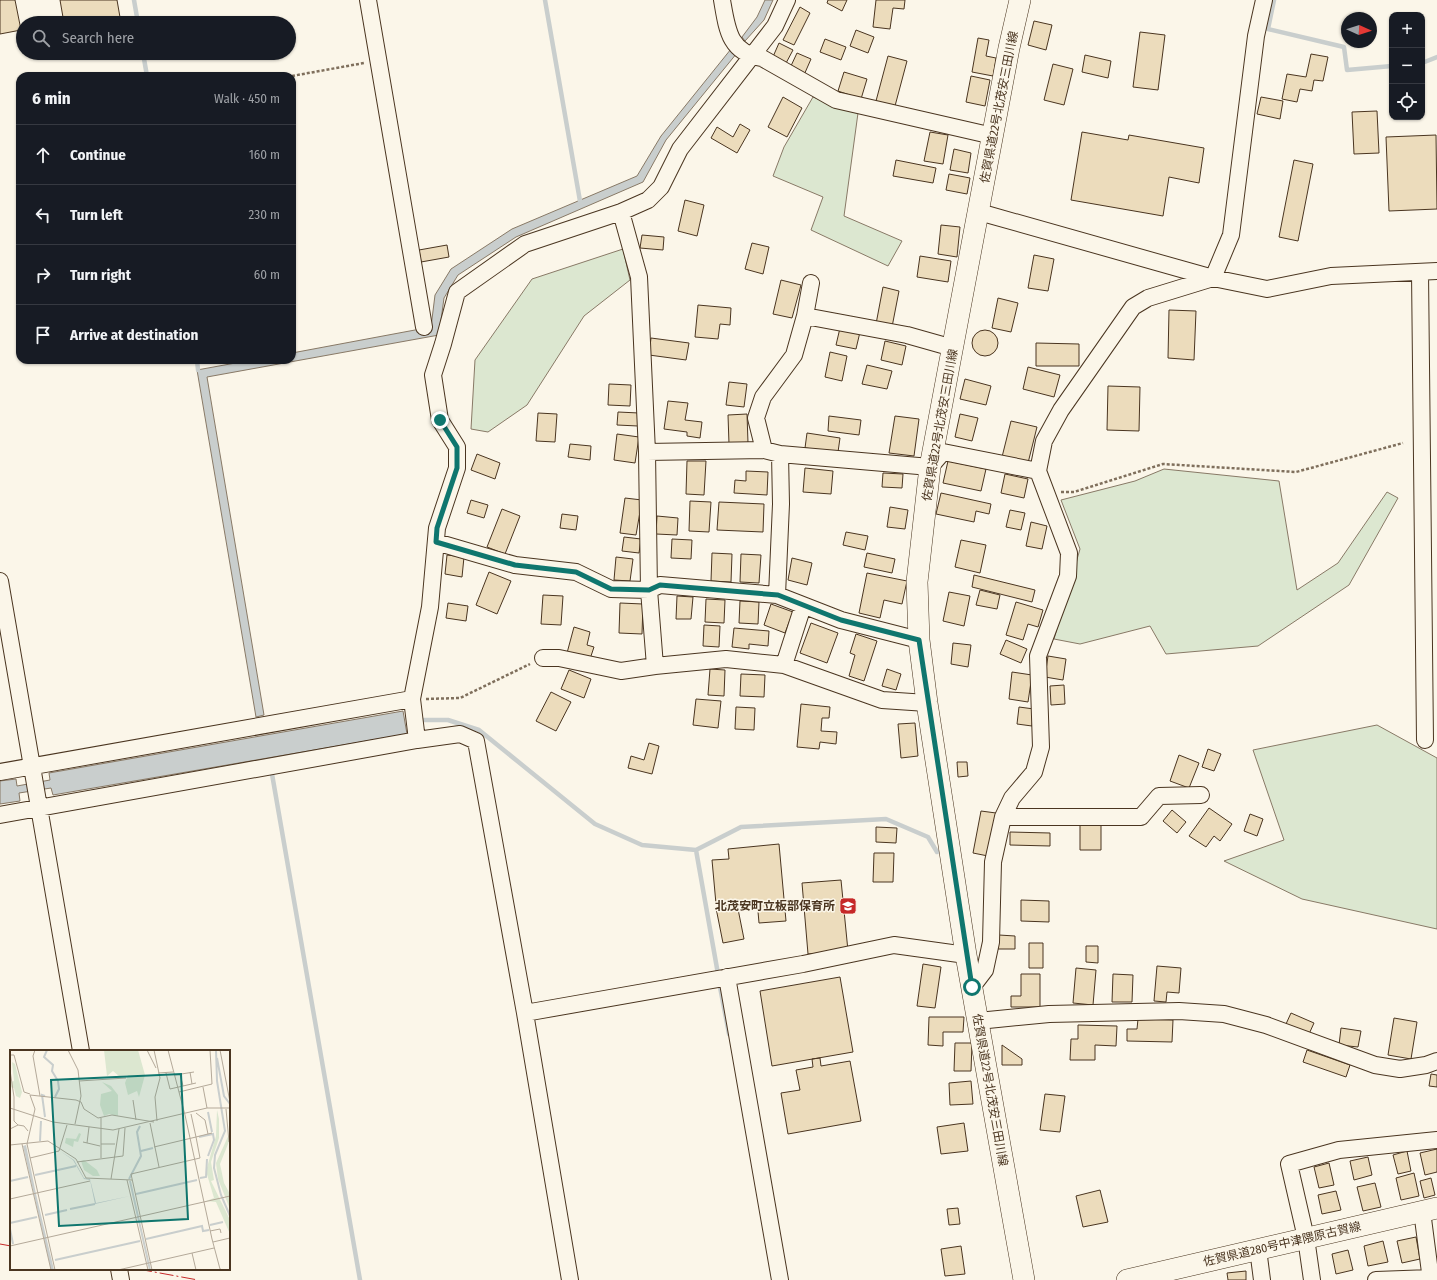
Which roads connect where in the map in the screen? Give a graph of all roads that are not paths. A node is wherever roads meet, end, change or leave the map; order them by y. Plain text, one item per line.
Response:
1 (368, 0) edge
2 (722, 0) edge
3 (787, 0) edge
4 (1020, 0) edge
5 (1264, 0) edge
6 (742, 50) junction
7 (993, 136) junction
8 (621, 212) junction
9 (979, 212) junction
10 (1437, 271) edge
11 (1420, 272) junction
12 (1213, 278) junction
13 (811, 283) dead end
14 (805, 316) junction
15 (424, 327) dead end
16 (953, 348) junction
17 (764, 450) junction
18 (647, 452) junction
19 (780, 454) junction
20 (930, 468) junction
21 (1038, 471) junction
22 (436, 542) junction
23 (0, 582) edge
24 (649, 590) junction
25 (778, 595) junction
26 (803, 606) junction
27 (919, 640) junction
28 (543, 658) road end
29 (784, 665) junction
30 (655, 666) junction
31 (412, 699) junction
32 (927, 703) junction
33 (417, 740) junction
34 (1425, 740) dead end
35 (0, 772) edge
36 (36, 787) junction
37 (1201, 795) dead end
38 (0, 815) edge
39 (1004, 817) junction
40 (966, 955) junction
41 (727, 977) junction
42 (972, 987) junction
43 (526, 1013) junction
44 (978, 1021) junction
45 (81, 1050) edge
46 (1437, 1062) edge
47 (1437, 1140) edge
48 (1429, 1210) edge
49 (1306, 1238) junction
50 (1258, 1249) junction
51 (119, 1270) edge
52 (1431, 1279) edge
53 (121, 1280) edge
54 (570, 1280) edge
55 (780, 1280) edge
56 (1024, 1280) edge
57 (1127, 1280) edge
58 (1262, 1280) edge
59 (1312, 1280) edge
60 (1376, 1280) edge

1 - 15 street
2 - 6 street
3 - 6 street
4 - 7 main road, 佐賀県道22号北茂安三田川線
5 - 12 street
6 - 7 street
6 - 8 street
7 - 9 main road, 佐賀県道22号北茂安三田川線
8 - 18 street
8 - 22 street
9 - 12 street
9 - 16 main road, 佐賀県道22号北茂安三田川線
10 - 11 street
11 - 12 street
11 - 34 street
12 - 21 street
13 - 14 street
14 - 16 street
14 - 17 street
16 - 20 main road, 佐賀県道22号北茂安三田川線
17 - 18 street
17 - 19 street
18 - 24 street
19 - 20 street
19 - 25 street
20 - 21 street
20 - 27 main road, 佐賀県道22号北茂安三田川線
21 - 39 street
22 - 24 street
22 - 31 street
23 - 36 street
24 - 25 street
24 - 30 street
25 - 26 street
26 - 27 street
26 - 29 street
27 - 32 main road, 佐賀県道22号北茂安三田川線
28 - 30 street
29 - 30 street
29 - 32 street
31 - 33 street
31 - 36 street
32 - 40 main road, 佐賀県道22号北茂安三田川線
33 - 36 street
33 - 43 street
35 - 36 street
36 - 38 street
36 - 45 street
37 - 39 street
39 - 42 street
40 - 41 street
40 - 42 main road, 佐賀県道22号北茂安三田川線
41 - 43 street
41 - 55 street
42 - 44 main road, 佐賀県道22号北茂安三田川線
43 - 54 street
44 - 46 street
44 - 56 main road, 佐賀県道22号北茂安三田川線
47 - 49 street
48 - 49 main road, 佐賀県道280号中津隈原古賀線
48 - 52 street
49 - 50 main road, 佐賀県道280号中津隈原古賀線
49 - 59 street
50 - 57 main road, 佐賀県道280号中津隈原古賀線
50 - 58 street
51 - 53 street
52 - 60 street

